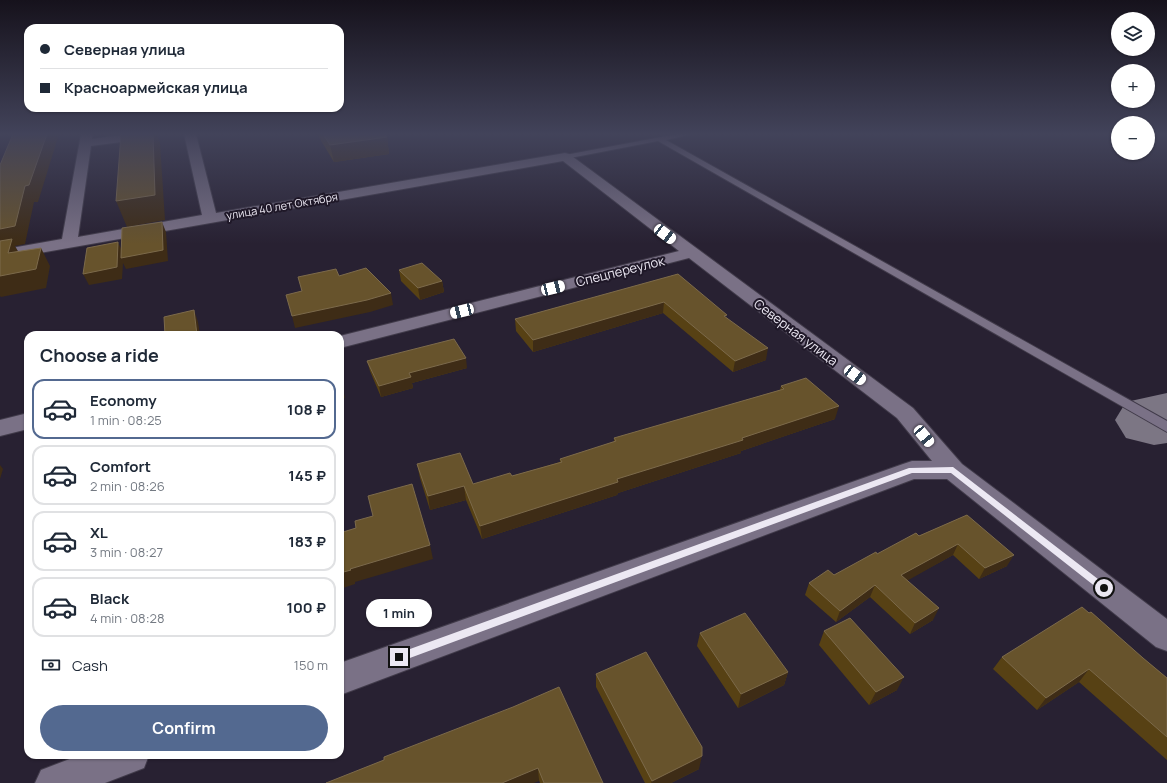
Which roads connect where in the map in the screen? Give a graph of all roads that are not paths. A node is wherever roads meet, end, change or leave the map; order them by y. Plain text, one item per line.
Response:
1 (81, 171) edge
2 (199, 171) edge
3 (487, 171) edge
4 (583, 171) edge
5 (715, 171) edge
6 (210, 219) junction
7 (69, 243) junction
8 (690, 253) junction
9 (0, 255) edge
10 (344, 341) edge
11 (24, 422) edge
12 (1167, 427) edge
13 (0, 428) edge
14 (953, 470) junction
15 (1167, 637) edge
16 (344, 678) edge
17 (120, 759) edge
18 (54, 783) edge

1 - 7 street
2 - 6 street
3 - 6 street, улица 40 лет Октября
4 - 8 street, Северная улица
5 - 12 lane
6 - 7 street, улица 40 лет Октября
7 - 9 street, улица 40 лет Октября
8 - 10 street, Спецпереулок
8 - 14 street, Северная улица
11 - 13 street
14 - 15 street, Северная улица
14 - 16 street
17 - 18 street

